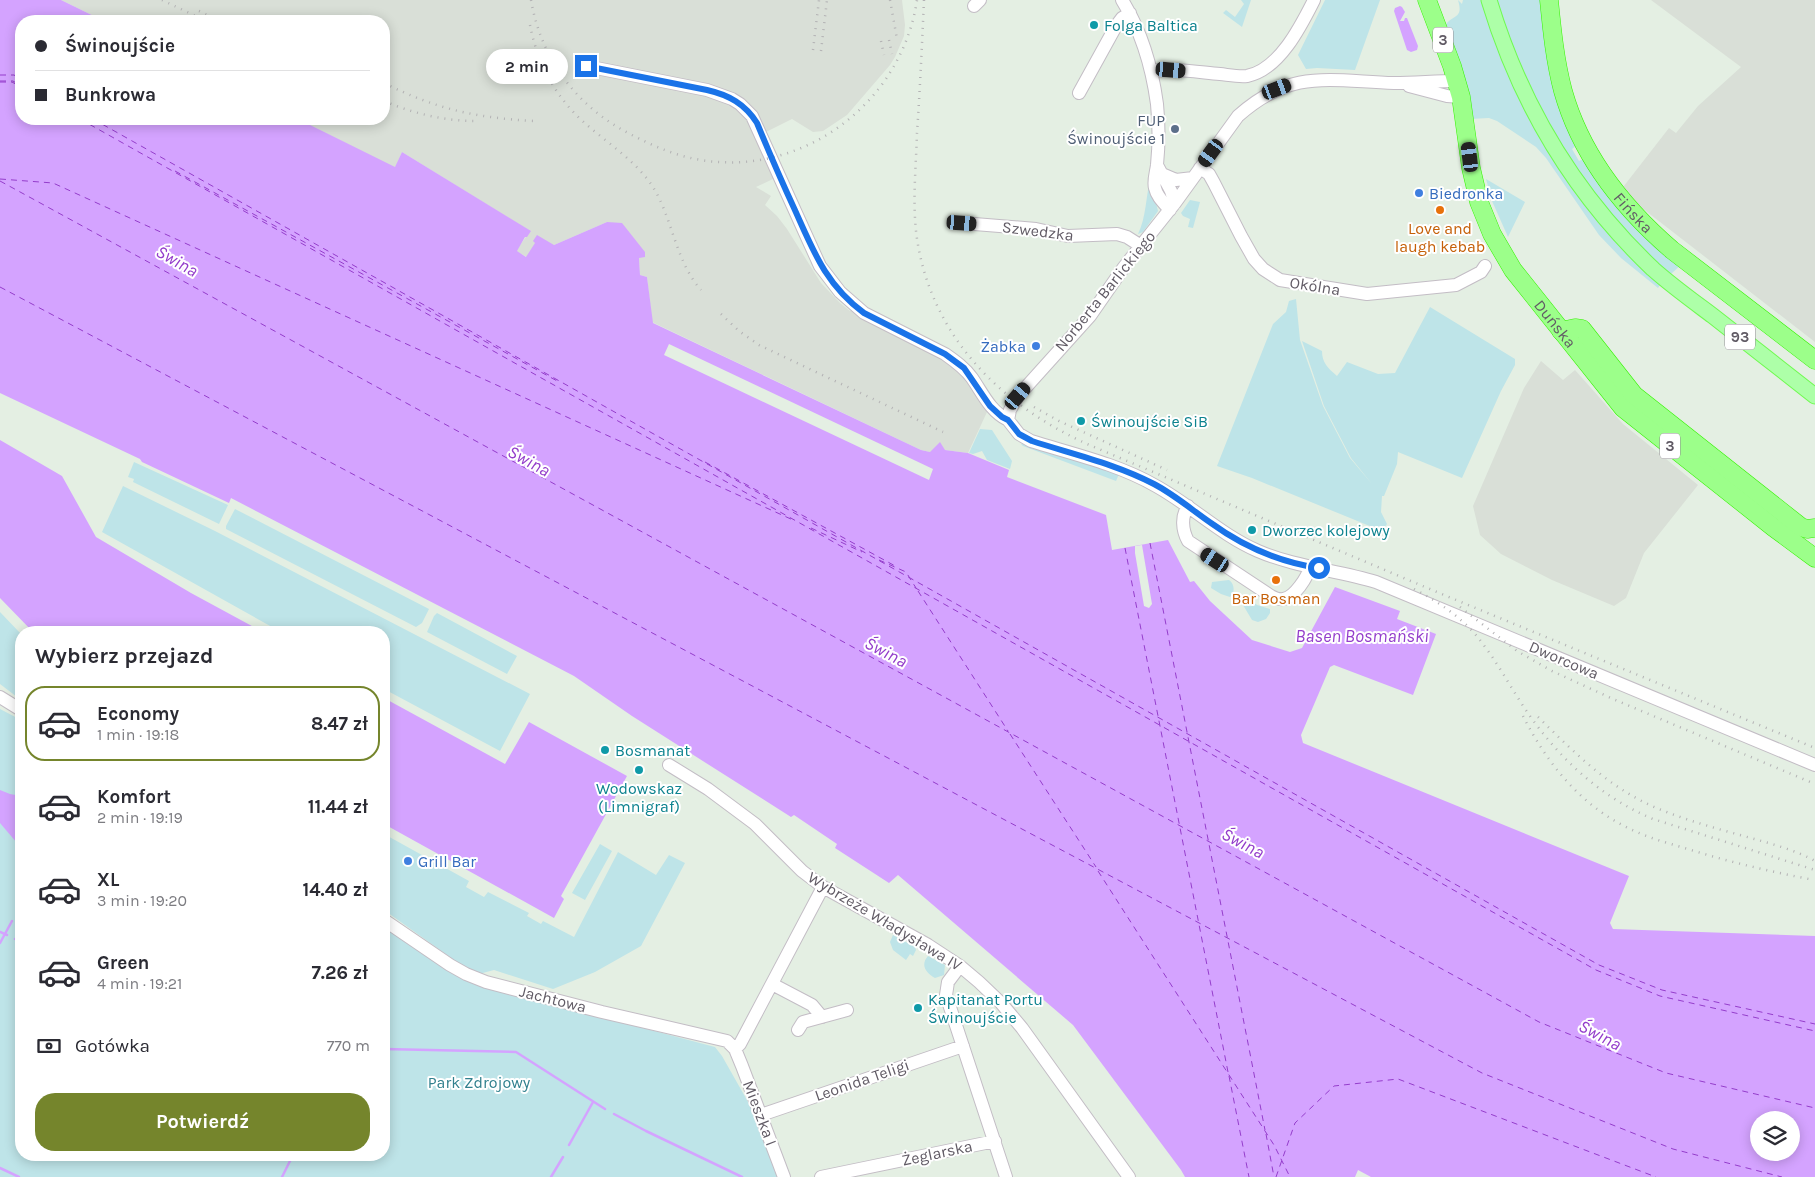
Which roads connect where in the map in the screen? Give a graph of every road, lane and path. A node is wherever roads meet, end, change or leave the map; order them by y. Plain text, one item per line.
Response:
1 (1122, 0) edge
2 (1314, 0) edge
3 (1427, 0) edge
4 (1488, 0) edge
5 (1549, 0) edge
6 (1130, 13) junction
7 (586, 66) dead end
8 (1151, 71) junction
9 (1459, 89) junction
10 (1079, 93) dead end
11 (1159, 170) junction
12 (1196, 173) junction
13 (1172, 206) junction
14 (962, 223) dead end
15 (1141, 246) junction
16 (1485, 266) dead end
17 (1560, 331) junction
18 (1815, 360) edge
19 (1815, 396) edge
20 (1008, 420) junction
21 (1188, 506) junction
22 (1815, 528) edge
23 (1815, 558) edge
24 (1310, 566) junction
25 (0, 697) edge
26 (15, 706) edge
27 (669, 765) dead end
28 (1815, 765) edge
29 (823, 887) junction
30 (390, 924) edge
31 (960, 966) junction
32 (772, 984) junction
33 (847, 1010) dead end
34 (822, 1017) junction
35 (798, 1030) dead end
36 (963, 1046) junction
37 (735, 1049) junction
38 (761, 1114) junction
39 (994, 1141) junction
40 (784, 1177) edge
41 (821, 1177) edge
42 (1006, 1177) edge
43 (1129, 1177) edge

1 - 6 street
2 - 8 street
3 - 9 highway, Duńska / 3
4 - 19 main road, 93
5 - 18 highway, Fińska
6 - 8 street
6 - 10 street
7 - 20 street, Dworcowa
8 - 11 street
9 - 12 street
9 - 17 highway, Duńska / 3
11 - 12 street
11 - 13 street
12 - 13 street, Norberta Barlickiego
12 - 16 street, Okólna
13 - 15 street, Norberta Barlickiego
14 - 15 street, Szwedzka
15 - 20 street, Norberta Barlickiego
17 - 22 highway, 3
17 - 23 highway, Duńska / 3
20 - 21 street, Dworcowa
21 - 24 street, Dworcowa
21 - 24 street
24 - 28 street, Dworcowa
25 - 26 street
27 - 29 street, Wybrzeże Władysława IV
29 - 31 street, Wybrzeże Władysława IV
29 - 32 street
30 - 37 street, Jachtowa
31 - 36 street
31 - 43 street, Wybrzeże Władysława IV
32 - 34 street
32 - 37 street
33 - 34 street
34 - 35 street
36 - 38 street, Leonida Teligi
36 - 39 street
37 - 38 street, Mieszka I
38 - 40 street, Mieszka I
39 - 41 street, Żeglarska
39 - 42 street

